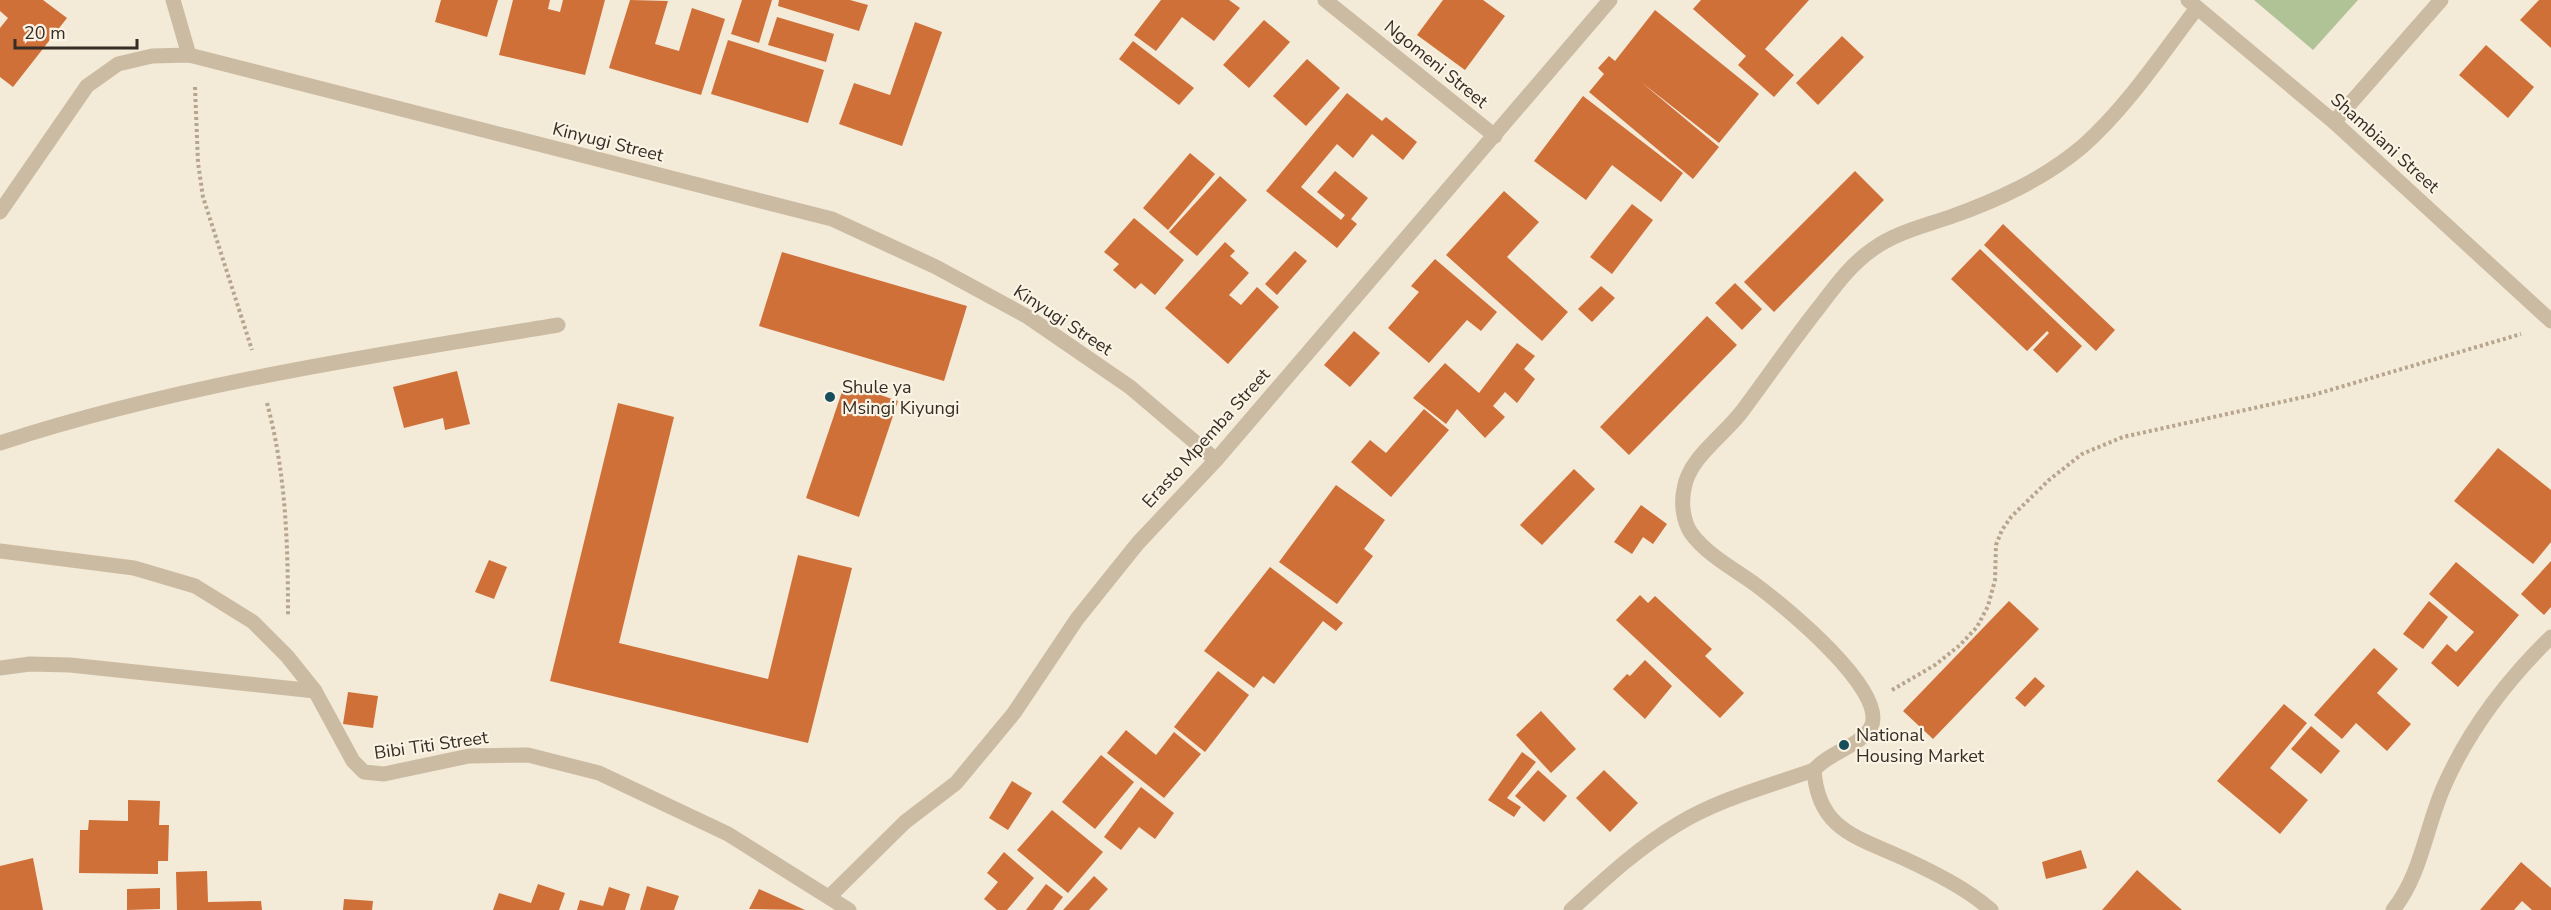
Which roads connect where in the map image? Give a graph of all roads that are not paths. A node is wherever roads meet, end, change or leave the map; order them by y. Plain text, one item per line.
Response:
1 (173, 0) edge
2 (1325, 0) edge
3 (1610, 0) edge
4 (2441, 0) edge
5 (2192, 4) edge
6 (189, 55) junction
7 (2334, 122) junction
8 (1495, 136) junction
9 (0, 212) edge
10 (2551, 321) edge
11 (558, 325) dead end
12 (0, 443) edge
13 (1216, 459) junction
14 (0, 551) edge
15 (2551, 637) edge
16 (0, 668) edge
17 (315, 691) junction
18 (1814, 770) junction
19 (829, 897) junction
20 (849, 910) edge
21 (1571, 910) edge
22 (1991, 910) edge
23 (2393, 910) edge

1 - 6 street
2 - 8 street, Ngomeni Street
3 - 8 street, Erasto Mpemba Street
4 - 7 street
5 - 7 street, Shambiani Street
5 - 18 street
6 - 9 street, Kinyugi Street
6 - 13 street, Kinyugi Street
7 - 10 street, Shambiani Street
8 - 13 street, Erasto Mpemba Street
11 - 12 street
13 - 19 street, Erasto Mpemba Street
14 - 17 street, Bibi Titi Street
15 - 23 street
16 - 17 street
17 - 19 street, Bibi Titi Street
18 - 21 street
18 - 22 street
19 - 20 street, Bibi Titi Street

